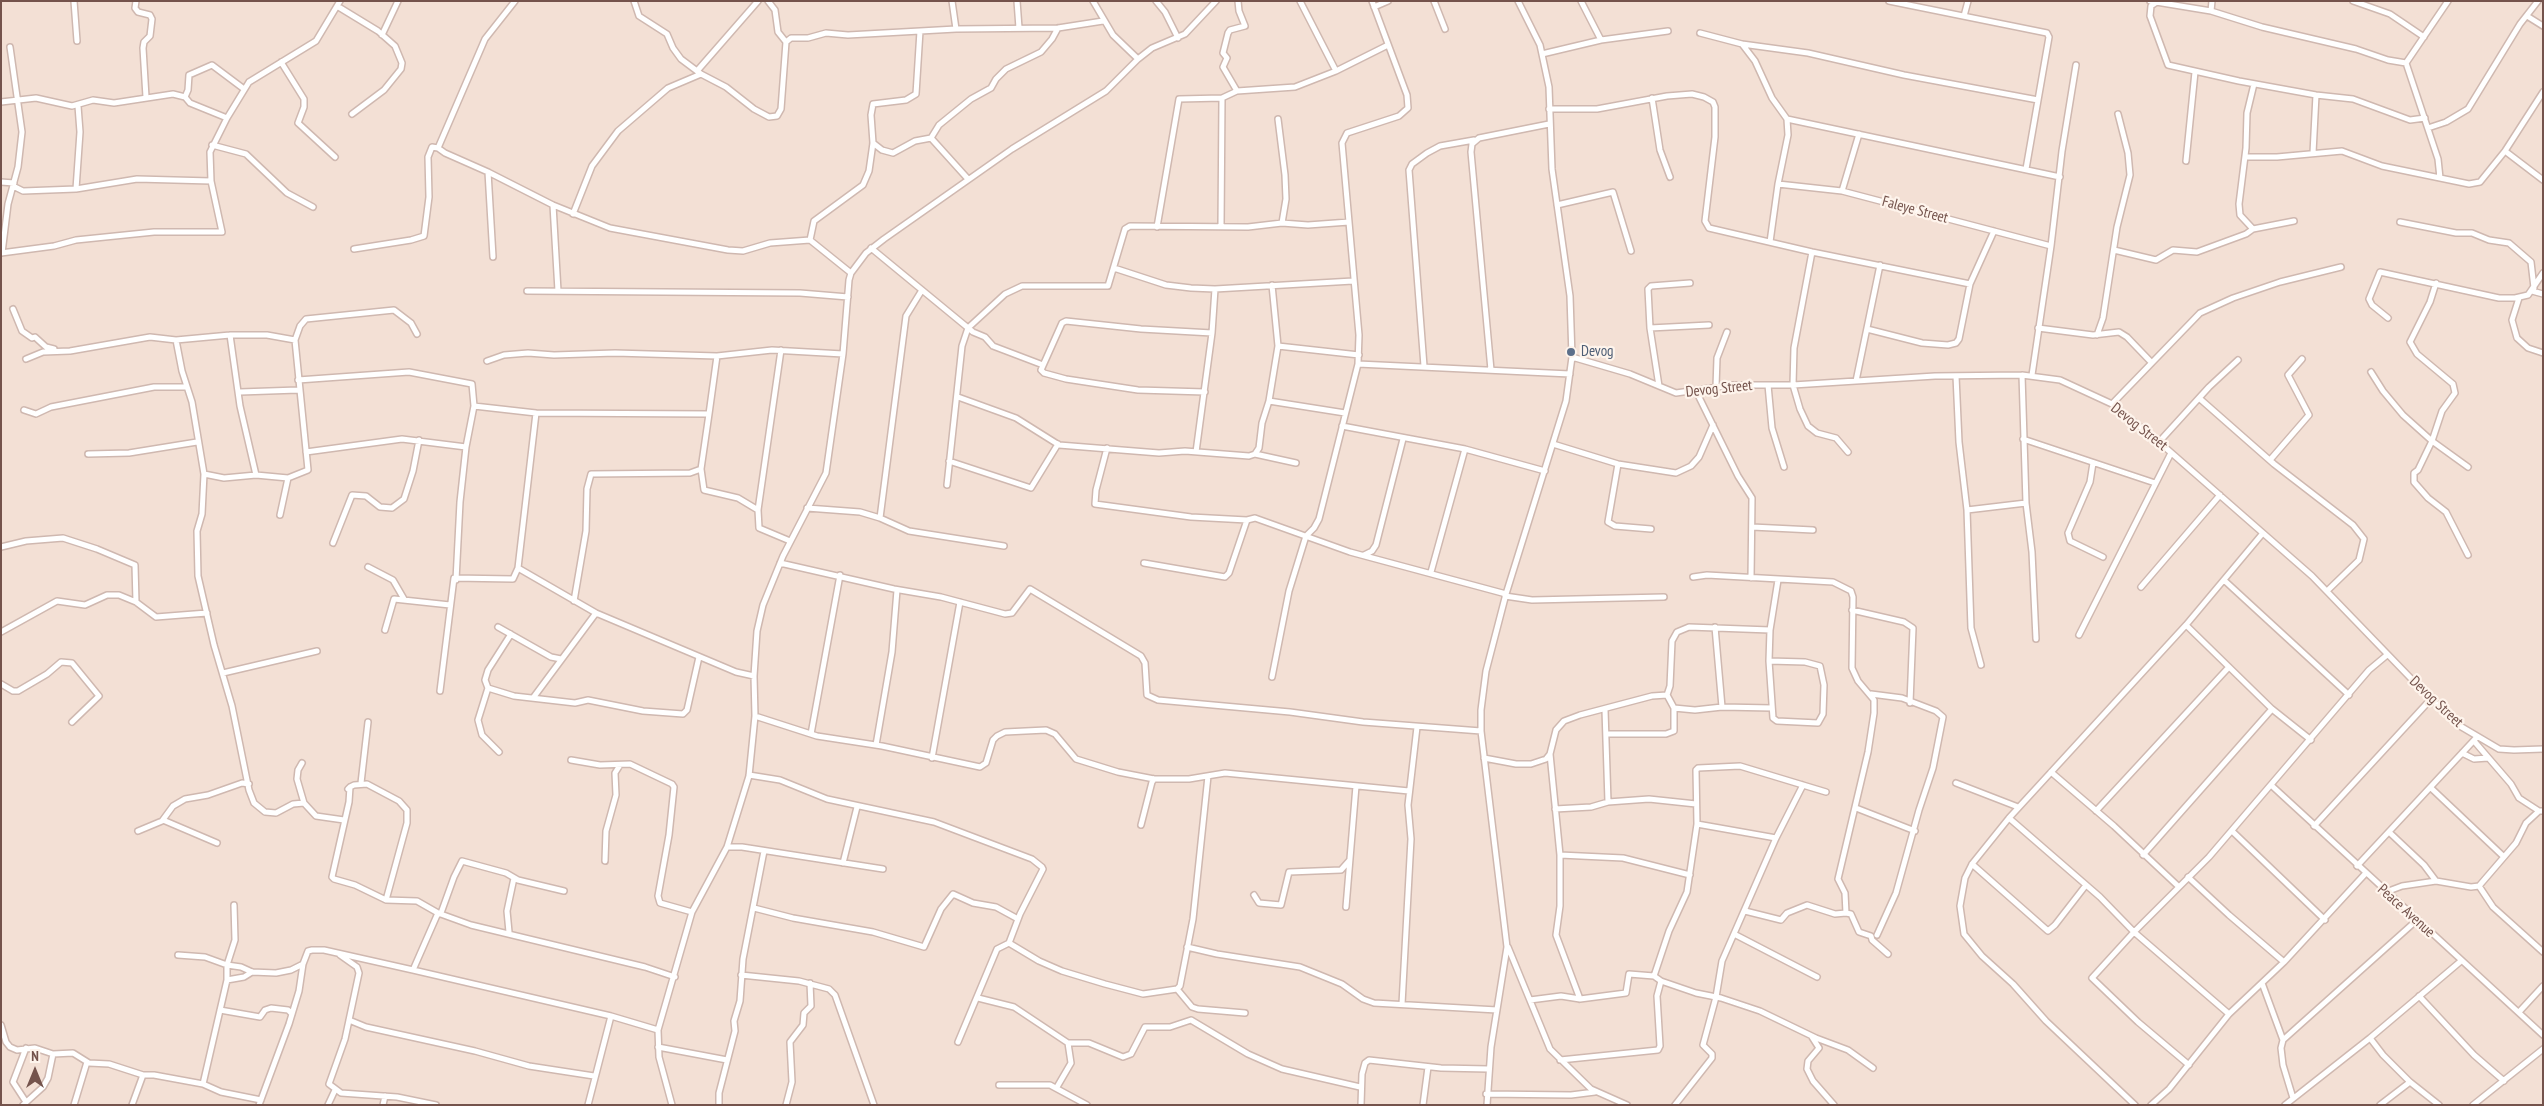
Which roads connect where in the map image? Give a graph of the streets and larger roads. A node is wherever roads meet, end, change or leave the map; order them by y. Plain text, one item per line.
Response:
1 (74, 1) edge
2 (136, 1) edge
3 (398, 1) edge
4 (515, 1) edge
5 (634, 1) edge
6 (758, 1) edge
7 (768, 1) edge
8 (952, 1) edge
9 (1017, 1) edge
10 (1093, 1) edge
11 (1156, 1) edge
12 (1216, 1) edge
13 (1238, 1) edge
14 (1300, 1) edge
15 (1372, 1) edge
16 (1388, 1) edge
17 (1434, 1) edge
18 (1518, 1) edge
19 (1581, 1) edge
20 (1889, 1) edge
21 (1968, 1) edge
22 (2150, 1) edge
23 (2212, 1) edge
24 (2353, 1) edge
25 (2448, 1) edge
26 (2538, 1) edge
27 (2157, 2) edge
28 (1907, 3) edge
29 (339, 4) edge
30 (1374, 8) junction
31 (2211, 11) junction
32 (1964, 16) junction
33 (2527, 16) junction
34 (1103, 21) junction
35 (2543, 26) edge
36 (1019, 28) junction
37 (1058, 28) junction
38 (956, 29) junction
39 (1446, 29) dead end
40 (1668, 31) dead end
41 (920, 32) junction
42 (1700, 33) dead end
43 (382, 34) junction
44 (1178, 38) junction
45 (2424, 38) junction
46 (77, 40) dead end
47 (1601, 40) junction
48 (786, 42) junction
49 (1388, 44) junction
50 (1742, 44) junction
51 (10, 47) dead end
52 (1542, 54) junction
53 (1138, 59) junction
54 (280, 62) junction
55 (2406, 63) junction
56 (2076, 65) dead end
57 (1336, 71) junction
58 (2195, 72) junction
59 (699, 73) junction
60 (2254, 84) junction
61 (244, 89) junction
62 (1237, 92) junction
63 (2543, 92) edge
64 (2316, 95) junction
65 (146, 97) junction
66 (184, 97) junction
67 (1222, 98) junction
68 (1652, 98) junction
69 (18, 100) junction
70 (2038, 100) junction
71 (2537, 101) junction
72 (1, 102) edge
73 (2543, 105) edge
74 (78, 106) junction
75 (1549, 109) junction
76 (352, 114) dead end
77 (2118, 114) dead end
78 (227, 118) junction
79 (2425, 118) junction
80 (1278, 119) dead end
81 (1787, 119) junction
82 (1549, 124) junction
83 (2430, 130) junction
84 (1859, 134) junction
85 (931, 138) junction
86 (1474, 140) junction
87 (874, 143) junction
88 (212, 145) junction
89 (438, 148) junction
90 (2505, 151) junction
91 (2313, 153) junction
92 (335, 157) dead end
93 (2245, 157) junction
94 (2186, 161) dead end
95 (2026, 169) junction
96 (488, 172) junction
97 (1670, 177) dead end
98 (2060, 177) junction
99 (2440, 178) junction
100 (968, 179) junction
101 (2543, 180) edge
102 (210, 181) junction
103 (1, 182) edge
104 (14, 184) junction
105 (1778, 184) junction
106 (76, 189) junction
107 (1842, 191) junction
108 (1557, 205) junction
109 (553, 206) junction
110 (313, 207) dead end
111 (573, 214) junction
112 (2294, 221) dead end
113 (1349, 222) junction
114 (2400, 222) dead end
115 (1282, 223) junction
116 (1221, 226) junction
117 (1157, 227) junction
118 (2253, 229) junction
119 (1994, 231) junction
120 (810, 240) junction
121 (1770, 242) junction
122 (2051, 246) junction
123 (871, 248) junction
124 (354, 249) dead end
125 (2114, 250) junction
126 (1631, 251) dead end
127 (1812, 252) junction
128 (2, 253) edge
129 (493, 257) dead end
130 (1880, 265) junction
131 (2341, 267) dead end
132 (1114, 268) junction
133 (851, 273) junction
134 (2543, 273) edge
135 (1353, 281) junction
136 (1690, 283) dead end
137 (2436, 283) junction
138 (1970, 284) junction
139 (1272, 285) junction
140 (1215, 289) junction
141 (2533, 289) junction
142 (922, 290) junction
143 (527, 291) dead end
144 (558, 291) junction
145 (2543, 294) edge
146 (848, 297) junction
147 (2519, 298) junction
148 (13, 309) dead end
149 (2388, 318) dead end
150 (1709, 325) dead end
151 (968, 328) junction
152 (1650, 328) junction
153 (2038, 328) junction
154 (1867, 329) junction
155 (1727, 332) dead end
156 (1212, 333) junction
157 (417, 334) dead end
158 (230, 335) junction
159 (2097, 335) junction
160 (176, 340) junction
161 (295, 340) junction
162 (1278, 346) junction
163 (781, 350) junction
164 (60, 351) junction
165 (2543, 353) edge
166 (843, 354) junction
167 (1359, 355) junction
168 (716, 356) junction
169 (1572, 357) junction
170 (26, 359) dead end
171 (2302, 359) dead end
172 (2238, 360) dead end
173 (488, 361) dead end
174 (2151, 362) junction
175 (1358, 364) junction
176 (1043, 365) junction
177 (1424, 366) junction
178 (1491, 370) junction
179 (2371, 372) dead end
180 (1570, 374) junction
181 (2022, 375) junction
182 (2032, 375) junction
183 (1956, 376) junction
184 (298, 380) junction
185 (1856, 381) junction
186 (1768, 385) junction
187 (1793, 385) junction
188 (1659, 386) junction
189 (187, 387) junction
190 (1716, 387) junction
191 (298, 390) junction
192 (1696, 391) junction
193 (240, 392) junction
194 (1205, 392) junction
195 (958, 397) junction
196 (2199, 398) junction
197 (1269, 401) junction
198 (2112, 404) junction
199 (474, 406) junction
200 (24, 410) dead end
201 (536, 413) junction
202 (1345, 413) junction
203 (709, 414) junction
204 (1713, 425) junction
205 (1342, 426) junction
206 (1403, 439) junction
207 (2023, 439) junction
208 (419, 440) junction
209 (2432, 441) junction
210 (197, 442) junction
211 (2159, 442) junction
212 (1058, 444) junction
213 (1554, 444) junction
214 (466, 447) junction
215 (1107, 448) junction
216 (1465, 448) junction
217 (306, 452) junction
218 (1196, 452) junction
219 (1848, 452) dead end
220 (2171, 453) junction
221 (88, 454) dead end
222 (1255, 454) junction
223 (2270, 460) junction
224 (950, 461) junction
225 (1296, 463) dead end
226 (2093, 463) junction
227 (1618, 464) junction
228 (1784, 467) dead end
229 (2468, 467) dead end
230 (701, 469) junction
231 (1545, 471) junction
232 (204, 474) junction
233 (256, 475) junction
234 (288, 478) junction
235 (2155, 483) junction
236 (947, 485) dead end
237 (2220, 495) junction
238 (2026, 503) junction
239 (807, 508) junction
240 (758, 510) junction
241 (1967, 510) junction
242 (280, 514) dead end
243 (880, 518) junction
244 (1247, 520) junction
245 (1752, 527) junction
246 (1650, 529) dead end
247 (1813, 530) dead end
248 (2263, 533) junction
249 (1306, 536) junction
250 (790, 541) junction
251 (333, 543) dead end
252 (1004, 546) dead end
253 (1, 547) edge
254 (2468, 555) dead end
255 (1364, 556) junction
256 (2103, 557) dead end
257 (780, 563) junction
258 (1144, 563) dead end
259 (368, 567) dead end
260 (518, 568) junction
261 (1432, 572) junction
262 (840, 575) junction
263 (1693, 577) dead end
264 (1751, 578) junction
265 (456, 580) junction
266 (1778, 580) junction
267 (2225, 581) junction
268 (2141, 587) dead end
269 (897, 590) junction
270 (2327, 591) junction
271 (1505, 595) junction
272 (1664, 597) dead end
273 (404, 599) junction
274 (574, 601) junction
275 (136, 602) junction
276 (960, 602) junction
277 (450, 605) junction
278 (1852, 610) junction
279 (207, 613) junction
280 (596, 613) junction
281 (498, 626) dead end
282 (2186, 626) junction
283 (1715, 627) junction
284 (385, 630) dead end
285 (1770, 630) junction
286 (1, 632) edge
287 (511, 634) junction
288 (2079, 635) dead end
289 (2036, 639) dead end
290 (317, 651) dead end
291 (2388, 655) junction
292 (699, 657) junction
293 (561, 659) junction
294 (1769, 661) junction
295 (1981, 665) dead end
296 (2229, 667) junction
297 (223, 673) junction
298 (754, 676) junction
299 (1272, 677) dead end
300 (1, 684) edge
301 (488, 688) junction
302 (440, 691) dead end
303 (1871, 694) junction
304 (1667, 695) junction
305 (2349, 695) junction
306 (533, 698) junction
307 (2431, 698) junction
308 (1910, 703) junction
309 (1722, 707) junction
310 (1674, 708) junction
311 (1772, 708) junction
312 (2272, 709) junction
313 (1605, 710) junction
314 (755, 716) junction
315 (72, 722) dead end
316 (368, 722) dead end
317 (1417, 727) junction
318 (1481, 731) junction
319 (811, 734) junction
320 (1606, 734) junction
321 (2476, 739) junction
322 (2311, 740) junction
323 (876, 745) junction
324 (2543, 749) edge
325 (499, 752) dead end
326 (1550, 754) junction
327 (2462, 754) junction
328 (932, 758) junction
329 (1484, 758) junction
330 (2488, 758) junction
331 (571, 760) dead end
332 (302, 763) dead end
333 (620, 765) junction
334 (610, 766) junction
335 (2051, 772) junction
336 (616, 773) junction
337 (748, 775) junction
338 (1208, 776) junction
339 (1154, 779) junction
340 (361, 783) junction
341 (1956, 783) dead end
342 (250, 784) junction
343 (1803, 785) junction
344 (2271, 785) junction
345 (1356, 786) junction
346 (2430, 788) junction
347 (1409, 791) junction
348 (1826, 792) dead end
349 (1608, 802) junction
350 (304, 803) junction
351 (1696, 804) junction
352 (857, 807) junction
353 (2018, 807) junction
354 (1856, 808) junction
355 (1555, 809) junction
356 (2096, 811) junction
357 (2541, 811) edge
358 (2009, 818) junction
359 (163, 820) junction
360 (344, 820) junction
361 (1697, 824) junction
362 (1141, 825) dead end
363 (2314, 826) junction
364 (138, 831) dead end
365 (1915, 831) junction
366 (2232, 831) junction
367 (2389, 832) junction
368 (1776, 838) junction
369 (217, 843) dead end
370 (727, 847) junction
371 (764, 850) junction
372 (1560, 855) junction
373 (2143, 855) junction
374 (2503, 856) junction
375 (605, 860) dead end
376 (1349, 861) junction
377 (843, 863) junction
378 (1972, 864) junction
379 (2357, 866) junction
380 (883, 869) dead end
381 (2365, 874) junction
382 (1690, 875) junction
383 (2188, 877) junction
384 (514, 878) junction
385 (2436, 880) junction
386 (2086, 885) junction
387 (2178, 886) junction
388 (2479, 886) junction
389 (564, 891) dead end
390 (2386, 892) junction
391 (1254, 895) dead end
392 (386, 900) junction
393 (234, 905) dead end
394 (1346, 907) dead end
395 (754, 908) junction
396 (692, 912) junction
397 (1745, 912) junction
398 (1846, 912) junction
399 (439, 913) junction
400 (1018, 919) junction
401 (2325, 920) junction
402 (2417, 920) junction
403 (509, 932) junction
404 (2134, 932) junction
405 (1734, 934) junction
406 (1878, 935) dead end
407 (1009, 943) junction
408 (1187, 947) junction
409 (1508, 947) junction
410 (2543, 952) edge
411 (336, 953) junction
412 (1888, 954) dead end
413 (178, 955) dead end
414 (2461, 961) junction
415 (2284, 962) junction
416 (302, 964) junction
417 (226, 965) junction
418 (413, 970) junction
419 (252, 972) junction
420 (740, 975) junction
421 (1654, 976) junction
422 (675, 977) junction
423 (1818, 977) dead end
424 (226, 980) junction
425 (1661, 981) junction
426 (810, 983) junction
427 (2262, 983) junction
428 (2543, 986) edge
429 (1177, 990) junction
430 (2419, 996) junction
431 (1716, 997) junction
432 (978, 998) junction
433 (1580, 999) junction
434 (1530, 1000) junction
435 (1402, 1004) junction
436 (220, 1010) junction
437 (1497, 1010) junction
438 (2519, 1012) junction
439 (1245, 1013) dead end
440 (292, 1014) junction
441 (2229, 1014) junction
442 (610, 1016) junction
443 (349, 1020) junction
444 (1, 1025) edge
445 (658, 1030) junction
446 (1810, 1035) junction
447 (2543, 1035) edge
448 (2370, 1038) junction
449 (2283, 1040) junction
450 (958, 1042) dead end
451 (1068, 1043) junction
452 (658, 1047) junction
453 (26, 1048) junction
454 (2543, 1049) edge
455 (53, 1054) junction
456 (727, 1060) junction
457 (1560, 1060) junction
458 (87, 1062) junction
459 (2189, 1065) junction
460 (1428, 1066) junction
461 (1873, 1068) dead end
462 (1488, 1069) junction
463 (143, 1075) junction
464 (594, 1076) junction
465 (2504, 1081) junction
466 (2410, 1082) junction
467 (202, 1084) junction
468 (999, 1085) dead end
469 (1057, 1087) junction
470 (1360, 1087) junction
471 (335, 1090) junction
472 (1596, 1092) junction
473 (1486, 1094) junction
474 (385, 1096) junction
475 (2292, 1098) junction
476 (260, 1102) edge
477 (24, 1103) edge
478 (74, 1105) edge
479 (132, 1105) edge
480 (328, 1105) edge
481 (383, 1105) edge
482 (436, 1105) edge
483 (588, 1105) edge
484 (672, 1105) edge
485 (719, 1105) edge
486 (786, 1105) edge
487 (874, 1105) edge
488 (1087, 1105) edge
489 (1361, 1105) edge
490 (1423, 1105) edge
491 (1487, 1105) edge
492 (1627, 1105) edge
493 (1675, 1105) edge
494 (1834, 1105) edge
495 (2135, 1105) edge
496 (2152, 1105) edge
497 (2285, 1105) edge
498 (2380, 1105) edge
499 (2439, 1105) edge
500 (2473, 1105) edge

1 - 46 street
2 - 65 street
3 - 43 street
4 - 89 street
5 - 59 street
6 - 59 street
7 - 48 street
8 - 38 street
9 - 36 street
10 - 34 street
11 - 44 street
12 - 44 street
13 - 62 street
14 - 57 street
15 - 30 street
16 - 30 street
17 - 39 street
18 - 52 street
19 - 47 street
20 - 28 street
21 - 32 street
22 - 27 street
23 - 31 street
24 - 45 street
25 - 45 street
26 - 33 street
27 - 31 street
27 - 58 street
28 - 32 street
29 - 43 street
29 - 54 street
30 - 49 street
31 - 55 street
32 - 70 street
33 - 35 street
33 - 83 street
34 - 37 street
34 - 53 street
36 - 37 street
36 - 38 street
37 - 85 street
38 - 41 street
40 - 47 street
41 - 48 street
41 - 87 street
42 - 50 street
43 - 76 street
44 - 53 street
45 - 55 street
47 - 52 street
48 - 59 street
49 - 57 street
49 - 113 street
50 - 70 street
50 - 81 street
51 - 69 street
52 - 75 street
53 - 100 street
54 - 61 street
54 - 92 street
55 - 79 street
56 - 98 street
57 - 62 street
58 - 60 street
58 - 94 street
59 - 111 street
60 - 64 street
60 - 93 street
61 - 66 street
61 - 78 street
62 - 67 street
63 - 71 street
64 - 79 street
64 - 91 street
65 - 66 street
65 - 74 street
66 - 78 street
67 - 116 street
67 - 117 street
68 - 75 street
68 - 97 street
68 - 121 street
69 - 72 street
69 - 74 street
69 - 104 street
70 - 95 street
71 - 73 street
71 - 90 street
74 - 106 street
75 - 82 street
77 - 125 street
78 - 88 street
79 - 83 street
80 - 115 street
81 - 84 street
81 - 105 street
82 - 86 street
82 - 108 street
83 - 99 street
84 - 95 street
84 - 107 street
85 - 87 street
85 - 100 street
86 - 177 street
86 - 178 street
87 - 120 street
88 - 102 street
88 - 110 street
89 - 96 street
89 - 124 street
90 - 99 street
90 - 101 street
91 - 93 street
91 - 99 street
93 - 118 street
95 - 98 street
96 - 109 street
96 - 129 street
98 - 122 street
100 - 123 street
102 - 106 street
102 - 128 street
103 - 104 street
104 - 106 street
104 - 128 street
105 - 107 street, Faleye Street
105 - 121 street
107 - 119 street, Faleye Street
108 - 126 street
108 - 169 street
109 - 111 street
109 - 144 street
111 - 120 street
112 - 118 street
113 - 115 street
113 - 135 street
114 - 141 street
115 - 116 street
116 - 117 street
117 - 132 street
118 - 125 street
119 - 122 street, Faleye Street
119 - 138 street
120 - 133 street
121 - 127 street
122 - 153 street
123 - 133 street
123 - 142 street
125 - 159 street
127 - 130 street
127 - 187 street
130 - 138 street
130 - 154 street
131 - 174 street
132 - 140 street
132 - 151 street
133 - 146 street
134 - 141 street
135 - 139 street
135 - 167 street
136 - 152 street
137 - 147 street
137 - 149 street
137 - 209 street
138 - 154 street
139 - 140 street
139 - 162 street
140 - 156 street
141 - 145 street
141 - 147 street
142 - 151 street
142 - 243 street
143 - 144 street
144 - 146 street
146 - 166 street
147 - 165 street
148 - 164 street
150 - 152 street
151 - 176 street
151 - 195 street
152 - 188 street
153 - 159 street
153 - 182 street
154 - 185 street
155 - 190 street
156 - 176 street
156 - 194 street
157 - 161 street
158 - 160 street
158 - 161 street
158 - 193 street
159 - 174 street
160 - 164 street
160 - 189 street
161 - 184 street
162 - 167 street
162 - 197 street
163 - 166 street
163 - 168 street
163 - 240 street
164 - 170 street
166 - 239 street
167 - 175 street
168 - 173 street
168 - 203 street
169 - 180 street
169 - 188 street, Devog Street
171 - 223 street
172 - 196 street
174 - 198 street
175 - 177 street
175 - 202 street
176 - 194 street
177 - 178 street
178 - 180 street
179 - 209 street
180 - 213 street
181 - 182 street, Devog Street
181 - 183 street, Devog Street
181 - 207 street
182 - 198 street, Devog Street
183 - 185 street, Devog Street
183 - 241 street
184 - 191 street
184 - 199 street
185 - 187 street, Devog Street
186 - 187 street, Devog Street
186 - 190 street, Devog Street
186 - 228 street
187 - 219 street
188 - 192 street, Devog Street
189 - 200 street
189 - 210 street
190 - 192 street, Devog Street
191 - 193 street
191 - 217 street
192 - 204 street
193 - 233 street
194 - 218 street
195 - 212 street
195 - 224 street
196 - 211 street
196 - 223 street
197 - 202 street
197 - 222 street
198 - 211 street, Devog Street
199 - 201 street
199 - 214 street
201 - 203 street
201 - 260 street
202 - 205 street
203 - 230 street
204 - 227 street
204 - 245 street
205 - 206 street
205 - 249 street
206 - 216 street
206 - 255 street
207 - 226 street
207 - 238 street
208 - 214 street
208 - 217 street
208 - 251 street
209 - 229 street
209 - 254 street
210 - 221 street
210 - 232 street
211 - 220 street, Devog Street
212 - 215 street
212 - 224 street
213 - 227 street
213 - 231 street
214 - 265 street
215 - 218 street
215 - 244 street
216 - 231 street
216 - 261 street
217 - 234 street
218 - 222 street
220 - 235 street
220 - 237 street, Devog Street
222 - 225 street
223 - 270 street
224 - 236 street
226 - 235 street
226 - 256 street
227 - 246 street
230 - 240 street
230 - 274 street
231 - 271 street
232 - 233 street
232 - 279 street
233 - 234 street
234 - 242 street
235 - 288 street
237 - 248 street, Devog Street
237 - 268 street
238 - 241 street
238 - 289 street
239 - 243 street
239 - 250 street
240 - 250 street
241 - 295 street
243 - 252 street
244 - 249 street
244 - 258 street
245 - 247 street
245 - 264 street
248 - 267 street
248 - 270 street, Devog Street
249 - 255 street
249 - 299 street
250 - 257 street
253 - 275 street
255 - 261 street
257 - 262 street
257 - 298 street
259 - 273 street
260 - 265 street
260 - 274 street
261 - 271 street
262 - 269 street
262 - 319 street
263 - 264 street
264 - 266 street
265 - 277 street
266 - 278 street
266 - 285 street
267 - 282 street
267 - 305 street
269 - 276 street
269 - 323 street
270 - 291 street, Devog Street
271 - 272 street
271 - 318 street
273 - 277 street
273 - 284 street
274 - 280 street
275 - 279 street
275 - 286 street
276 - 317 street
276 - 328 street
277 - 302 street
278 - 303 street
278 - 308 street
279 - 297 street
280 - 292 street
280 - 293 street
281 - 287 street
282 - 296 street
282 - 335 street
283 - 285 street
283 - 304 street
283 - 309 street
285 - 294 street
287 - 293 street
287 - 301 street
290 - 297 street
291 - 305 street
291 - 307 street, Devog Street
292 - 298 street
292 - 306 street
293 - 306 street
294 - 311 street
294 - 311 street
296 - 312 street
296 - 356 street
297 - 342 street
298 - 314 street
300 - 315 street
301 - 306 street
301 - 325 street
303 - 308 street
303 - 354 street
304 - 310 street
304 - 313 street
305 - 322 street
307 - 321 street, Devog Street
307 - 363 street
308 - 365 street
309 - 310 street
309 - 311 street
310 - 320 street
312 - 322 street
312 - 373 street
313 - 320 street
313 - 326 street
314 - 319 street
314 - 337 street
316 - 340 street
317 - 318 street
317 - 347 street
318 - 329 street
319 - 323 street
320 - 349 street
321 - 324 street, Devog Street
321 - 327 street
321 - 330 street
322 - 344 street
323 - 328 street
326 - 329 street
326 - 355 street
327 - 330 street
327 - 346 street
328 - 339 street
329 - 409 street
330 - 357 street
331 - 334 street
332 - 350 street
333 - 334 street
333 - 336 street
333 - 396 street
334 - 336 street
335 - 353 street
335 - 356 street
336 - 375 street
337 - 352 street
337 - 370 street
338 - 339 street
338 - 345 street
338 - 408 street
339 - 362 street
340 - 360 street
340 - 392 street
341 - 353 street
342 - 350 street
342 - 359 street
343 - 348 street
343 - 351 street
343 - 368 street
344 - 363 street, Peace Avenue
344 - 366 street
345 - 347 street
345 - 376 street
346 - 367 street
346 - 374 street
347 - 435 street
349 - 351 street
349 - 355 street
350 - 360 street
351 - 361 street
352 - 377 street
352 - 400 street
353 - 358 street
354 - 365 street
354 - 398 street
355 - 372 street
356 - 373 street
357 - 374 street
358 - 378 street
358 - 386 street
359 - 364 street
359 - 369 street
360 - 392 street
361 - 368 street
361 - 382 street
363 - 379 street, Peace Avenue
365 - 406 street
366 - 383 street
366 - 401 street
367 - 379 street
367 - 385 street
368 - 397 street
370 - 371 street
370 - 396 street
371 - 377 street
371 - 395 street
372 - 382 street
372 - 433 street
373 - 387 street
374 - 388 street
376 - 391 street
376 - 394 street
377 - 380 street
378 - 386 street
378 - 495 street
379 - 381 street, Peace Avenue
381 - 390 street, Peace Avenue
381 - 401 street
382 - 421 street
383 - 387 street
383 - 415 street
384 - 389 street
384 - 399 street
384 - 403 street
385 - 388 street
385 - 390 street
386 - 404 street
387 - 404 street
388 - 410 street
390 - 402 street, Peace Avenue
392 - 399 street
393 - 417 street
395 - 400 street
395 - 420 street
396 - 422 street
397 - 398 street
397 - 405 street
398 - 412 street
399 - 403 street
399 - 418 street
400 - 407 street
401 - 415 street
402 - 414 street, Peace Avenue
402 - 449 street
403 - 422 street
404 - 441 street
404 - 459 street
405 - 423 street
405 - 431 street
407 - 429 street
407 - 432 street
408 - 429 street
408 - 435 street
409 - 434 street
409 - 437 street
411 - 416 street
411 - 418 street
411 - 443 street
413 - 417 street
414 - 430 street
414 - 438 street, Peace Avenue
415 - 427 street
416 - 419 street
416 - 440 street
417 - 419 street
417 - 424 street
418 - 442 street
419 - 424 street
420 - 426 street
420 - 456 street
421 - 425 street
421 - 433 street
422 - 445 street
424 - 436 street
425 - 431 street
425 - 457 street
426 - 486 street
426 - 487 street
427 - 441 street
427 - 449 street
428 - 438 street
429 - 439 street
430 - 448 street
430 - 465 street
431 - 446 street
431 - 493 street
432 - 450 street
432 - 451 street
433 - 434 street
434 - 457 street
435 - 437 street
436 - 440 street
436 - 467 street
437 - 462 street
438 - 447 street, Peace Avenue
440 - 476 street
441 - 459 street
442 - 445 street
442 - 464 street
443 - 464 street
443 - 471 street
444 - 453 street
445 - 452 street
446 - 461 street
446 - 494 street
448 - 466 street
448 - 475 street
449 - 475 street
451 - 469 street
451 - 470 street
452 - 456 street
452 - 484 street
453 - 455 street
453 - 477 street
454 - 465 street
455 - 458 street
455 - 477 street
456 - 485 street
457 - 472 street
458 - 463 street
458 - 478 street
459 - 496 street
460 - 462 street
460 - 470 street
460 - 490 street
462 - 473 street
463 - 467 street
463 - 479 street
464 - 483 street
465 - 500 street
466 - 498 street
466 - 499 street
467 - 476 street
468 - 469 street
469 - 488 street
470 - 489 street
471 - 474 street
471 - 480 street
472 - 473 street
472 - 492 street
473 - 491 street
474 - 481 street
474 - 482 street
475 - 497 street

